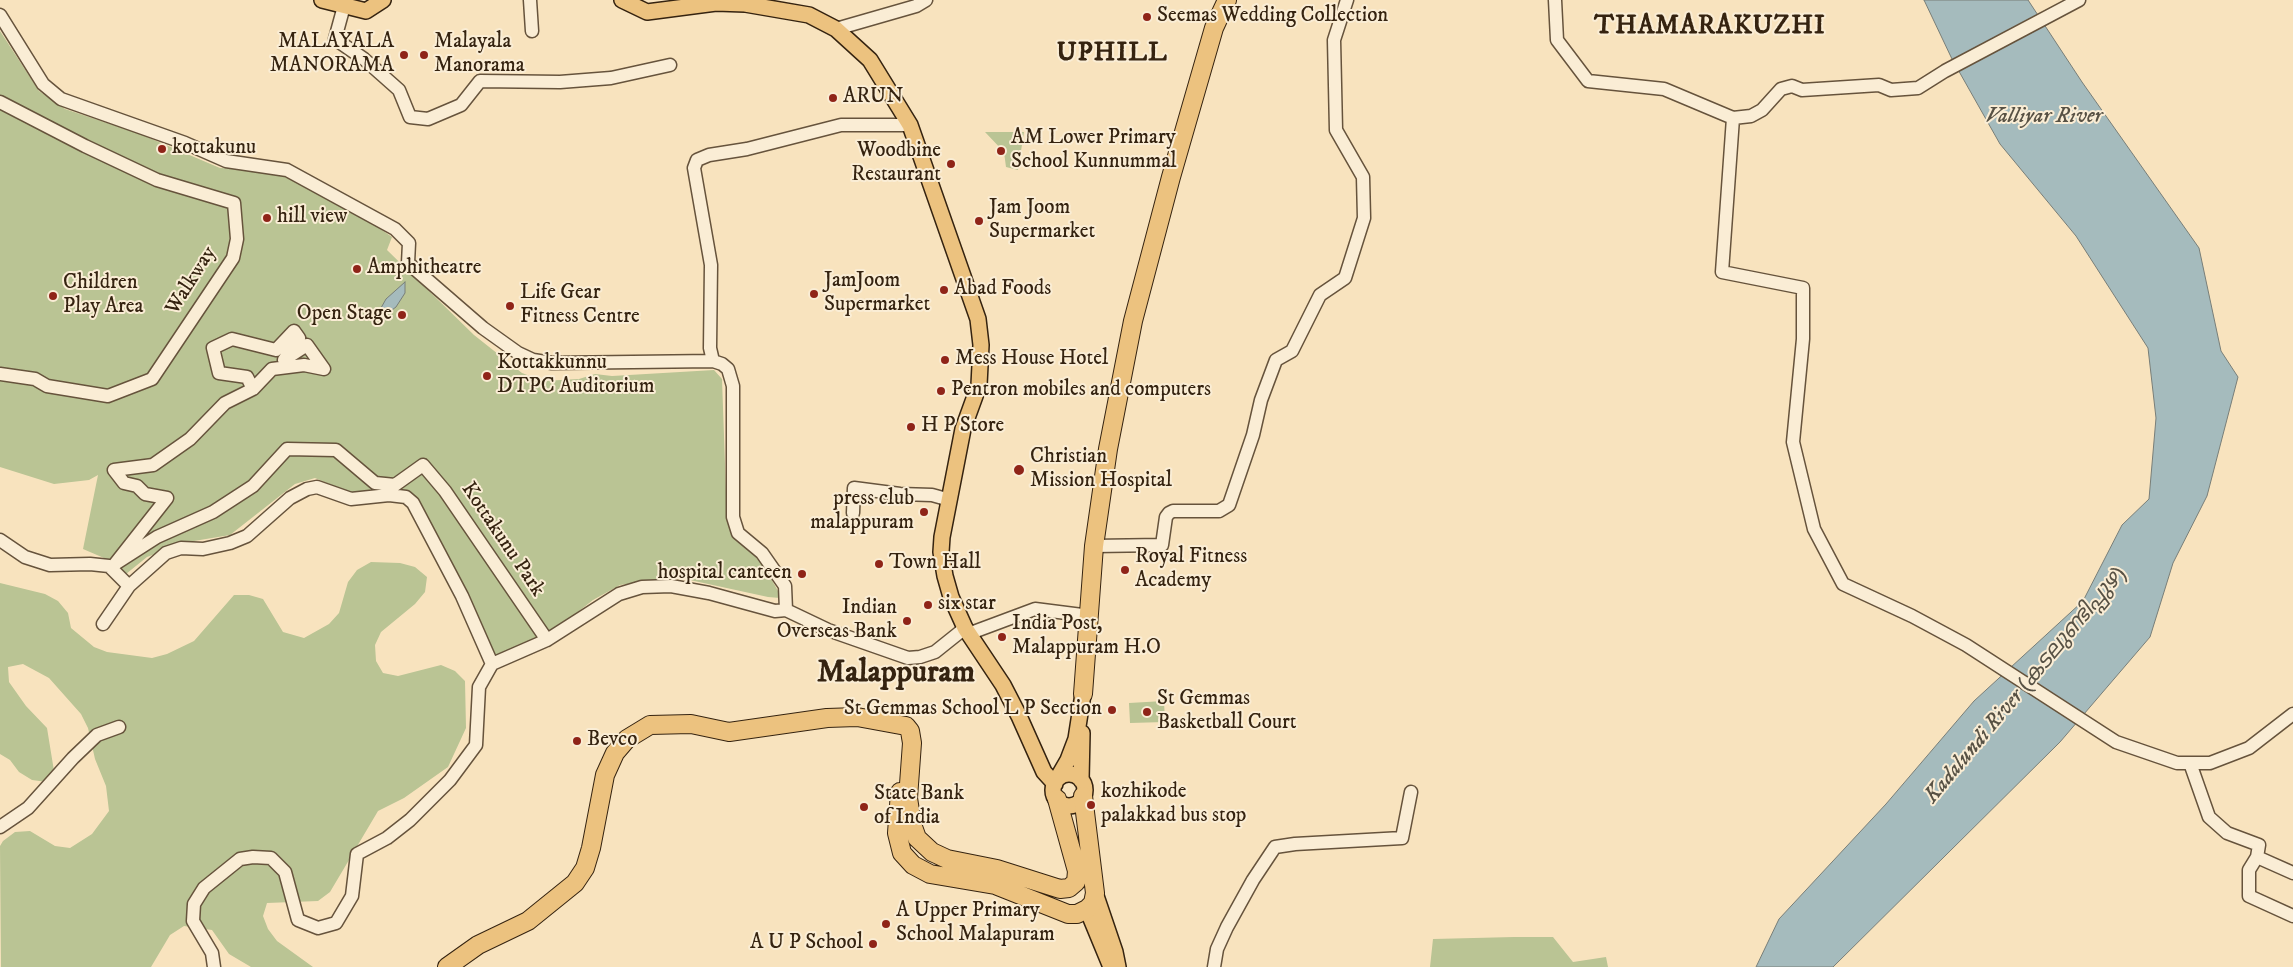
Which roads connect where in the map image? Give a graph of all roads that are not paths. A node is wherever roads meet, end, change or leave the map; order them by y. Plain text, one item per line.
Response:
1 (322, 0) edge
2 (383, 0) edge
3 (530, 0) edge
4 (622, 0) edge
5 (926, 0) edge
6 (1227, 0) edge
7 (1348, 0) edge
8 (1555, 0) edge
9 (2073, 2) edge
10 (344, 6) junction
11 (0, 15) edge
12 (836, 29) junction
13 (532, 32) dead end
14 (670, 65) dead end
15 (0, 102) edge
16 (1733, 118) junction
17 (910, 125) junction
18 (713, 361) junction
19 (0, 374) edge
20 (254, 389) junction
21 (950, 500) junction
22 (853, 512) dead end
23 (0, 540) edge
24 (1094, 546) junction
25 (128, 586) junction
26 (786, 610) junction
27 (1090, 616) junction
28 (103, 624) dead end
29 (966, 631) junction
30 (547, 640) junction
31 (492, 664) junction
32 (1083, 694) junction
33 (2293, 714) edge
34 (891, 723) junction
35 (119, 727) dead end
36 (2190, 763) junction
37 (1056, 787) junction
38 (1082, 788) junction
39 (1411, 792) dead end
40 (0, 827) edge
41 (2257, 857) junction
42 (2293, 873) edge
43 (1095, 893) junction
44 (1087, 910) junction
45 (2293, 916) edge
46 (214, 967) edge
47 (447, 967) edge
48 (1111, 967) edge
49 (1118, 967) edge
50 (1214, 967) edge

1 - 10 main road
2 - 10 main road
3 - 13 street
4 - 12 main road
5 - 12 street
6 - 24 highway
7 - 24 street
8 - 16 street
9 - 16 street
10 - 14 street
11 - 18 street
12 - 17 main road
15 - 19 street, Walkway
16 - 36 street
17 - 18 street
17 - 21 main road
18 - 26 street
20 - 20 street
20 - 30 street, Kottakunu Park
21 - 22 street
21 - 29 main road
23 - 25 street
24 - 27 highway
25 - 28 street
25 - 31 street
26 - 29 street
26 - 30 street
27 - 29 street
27 - 32 highway
29 - 37 main road
30 - 31 street
31 - 46 street
32 - 37 main road
32 - 38 main road
33 - 36 street
34 - 37 highway
34 - 44 highway
34 - 47 highway
35 - 40 street
36 - 41 street
37 - 38 main road
37 - 38 main road
38 - 43 highway
39 - 50 street
41 - 42 street
41 - 45 street
43 - 44 highway
43 - 49 main road
44 - 48 main road

